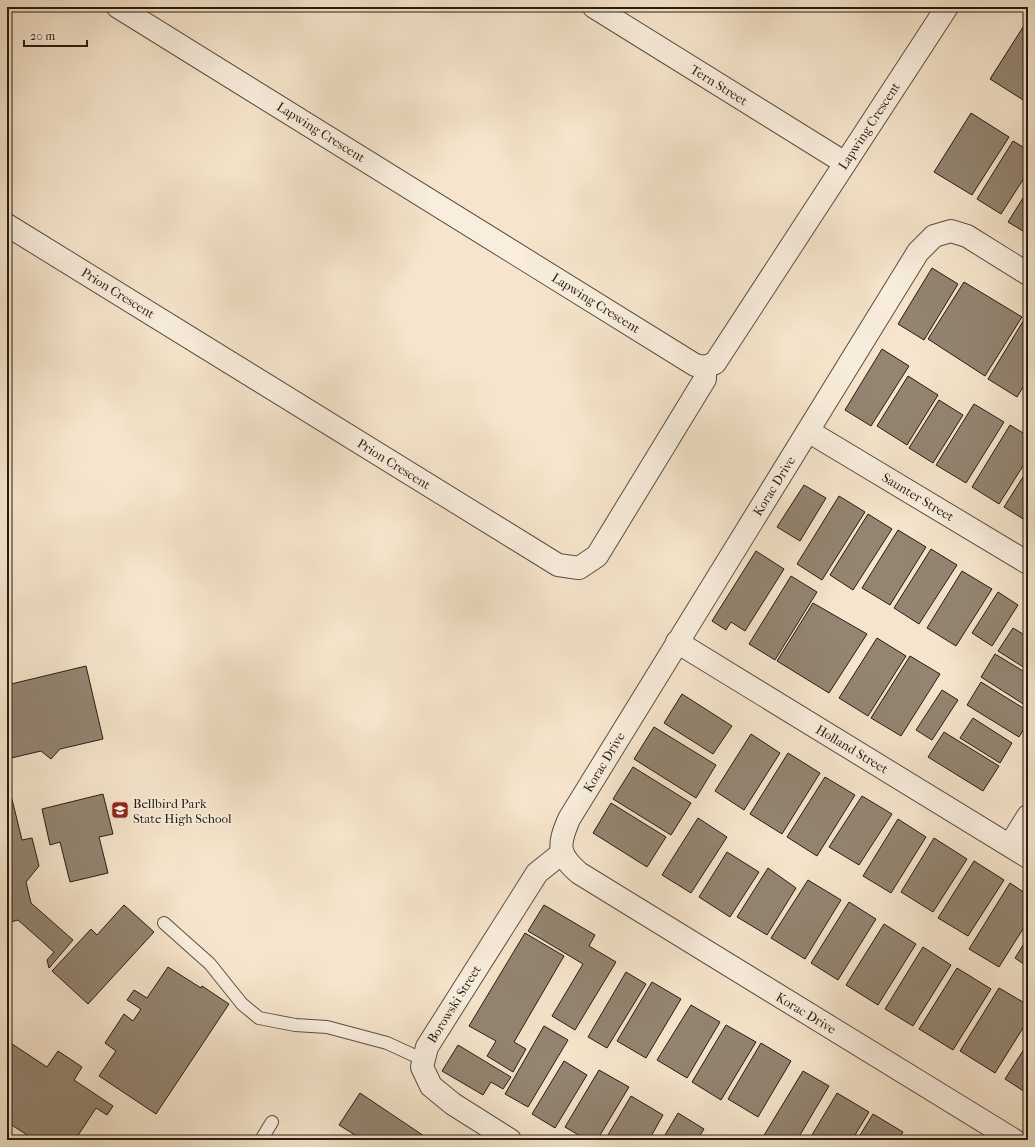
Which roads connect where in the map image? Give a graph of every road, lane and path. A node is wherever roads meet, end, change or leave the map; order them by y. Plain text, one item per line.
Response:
1 (118, 7) edge
2 (594, 7) edge
3 (946, 7) edge
4 (845, 163) junction
5 (7, 225) edge
6 (1028, 274) edge
7 (705, 367) junction
8 (808, 431) junction
9 (1028, 563) edge
10 (677, 642) junction
11 (1028, 816) edge
12 (1010, 845) junction
13 (562, 852) junction
14 (1028, 856) edge
15 (164, 923) dead end
16 (424, 1060) junction
17 (272, 1122) dead end
18 (498, 1137) edge
19 (261, 1140) edge
20 (1014, 1140) edge

1 - 7 street, Lapwing Crescent
2 - 4 street, Tern Street
3 - 4 street, Lapwing Crescent
4 - 7 street, Lapwing Crescent
5 - 7 street, Prion Crescent
6 - 8 street, Korac Drive
8 - 9 street, Saunter Street
8 - 10 street, Korac Drive
10 - 12 street, Holland Street
10 - 13 street, Korac Drive
11 - 12 street
12 - 14 street, Holland Street
13 - 16 street, Borowski Street
13 - 20 street, Korac Drive
15 - 16 lane
16 - 18 street, Borowski Street
17 - 19 lane

